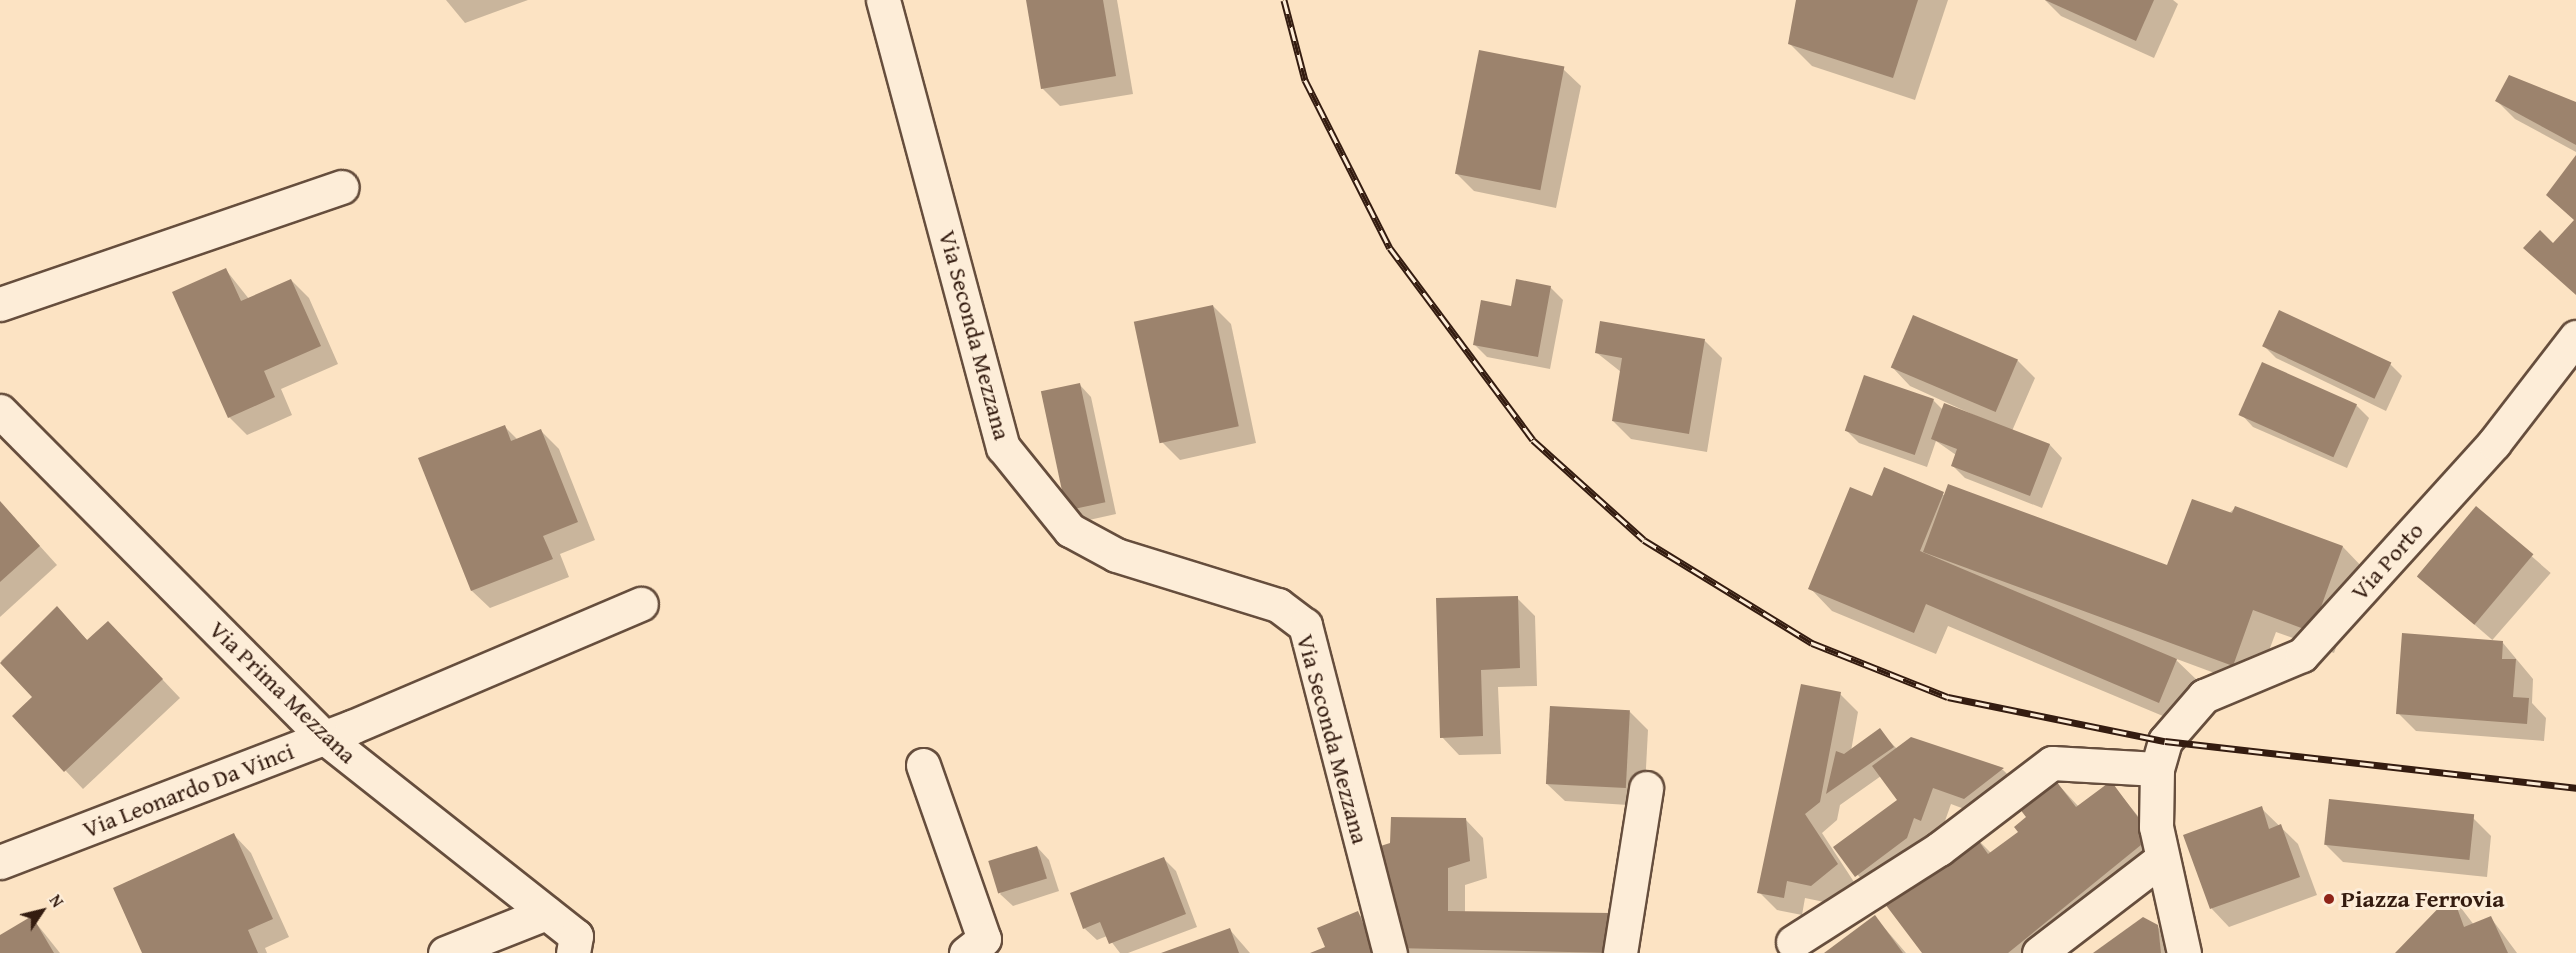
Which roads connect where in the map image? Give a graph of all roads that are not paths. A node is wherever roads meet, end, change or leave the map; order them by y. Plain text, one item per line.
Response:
1 (883, 0) edge
2 (341, 187) dead end
3 (0, 304) edge
4 (2576, 337) edge
5 (0, 411) edge
6 (641, 604) dead end
7 (324, 737) junction
8 (2161, 755) junction
9 (923, 765) dead end
10 (1646, 788) dead end
11 (2159, 861) junction
12 (0, 862) edge
13 (546, 913) junction
14 (1793, 942) dead end
15 (445, 953) edge
16 (573, 953) edge
17 (966, 953) edge
18 (1390, 953) edge
19 (1620, 953) edge
20 (2039, 953) edge
21 (2184, 953) edge

1 - 18 street, Via Seconda Mezzana
2 - 3 street
4 - 8 street, Via Porto
5 - 7 street, Via Prima Mezzana
6 - 7 street, Via Leonardo Da Vinci
7 - 12 street, Via Leonardo Da Vinci
7 - 13 street, Via Prima Mezzana
8 - 11 street
8 - 14 street
9 - 17 street
10 - 19 street
11 - 20 street
11 - 21 street
13 - 15 street
13 - 16 street, Via Prima Mezzana

